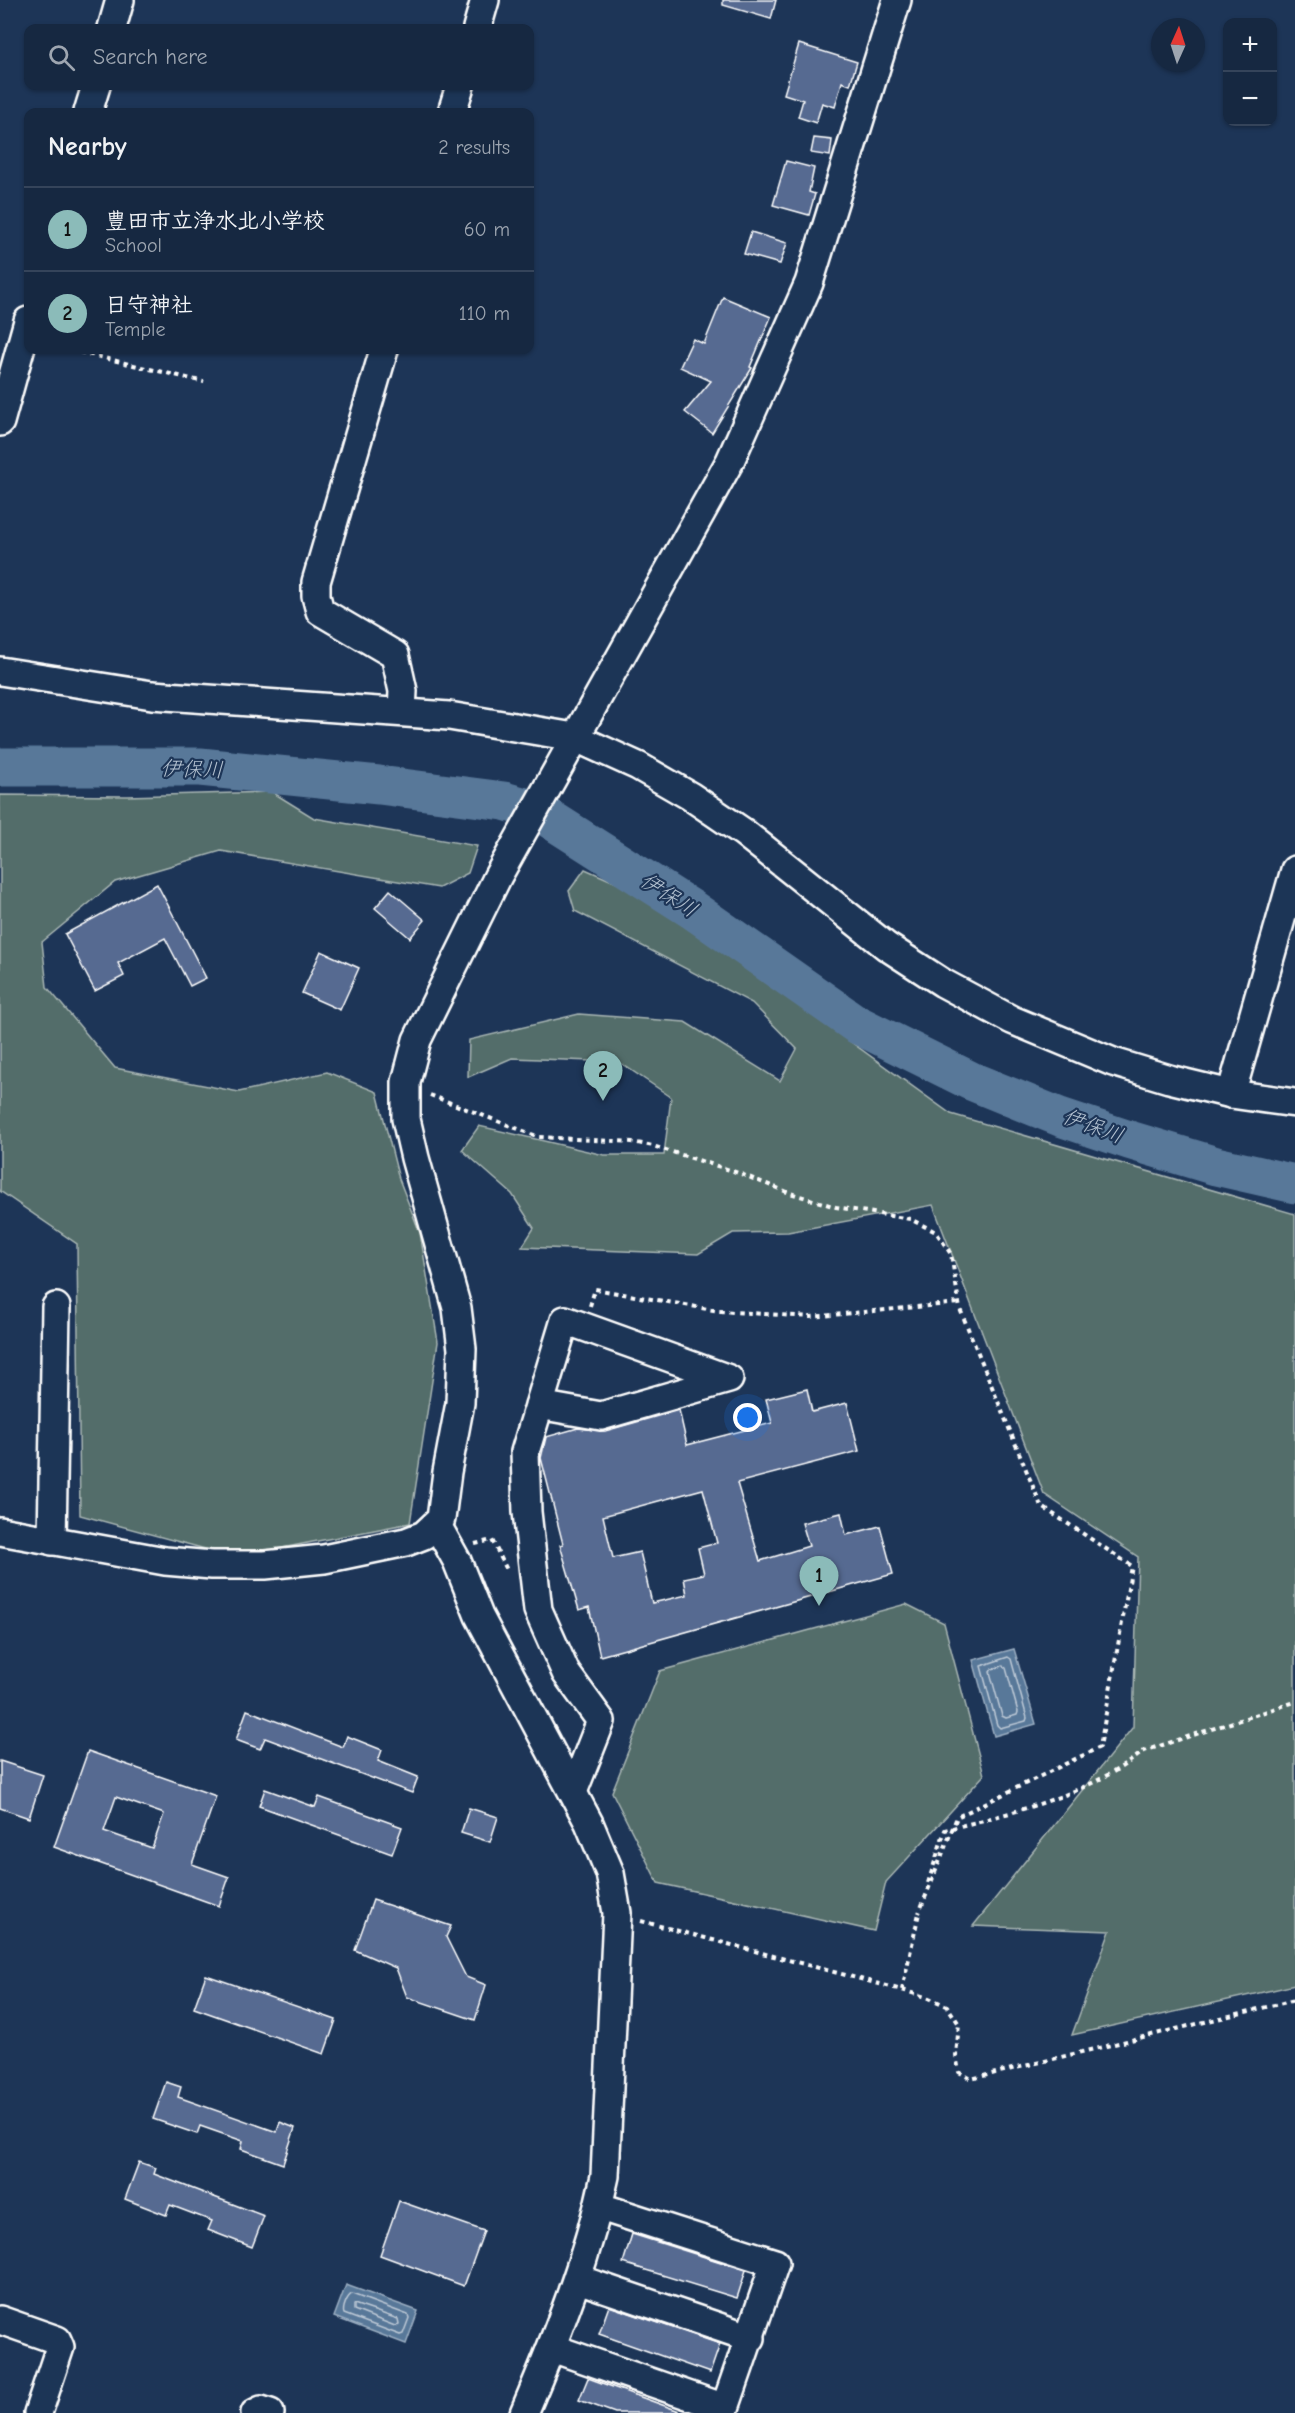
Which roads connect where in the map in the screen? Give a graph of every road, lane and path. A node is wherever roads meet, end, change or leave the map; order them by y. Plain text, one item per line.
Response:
1 (120, 0) edge
2 (485, 0) edge
3 (897, 0) edge
4 (113, 24) edge
5 (478, 24) edge
6 (95, 90) edge
7 (459, 90) edge
8 (89, 108) edge
9 (453, 108) edge
10 (24, 335) edge
11 (88, 354) edge
12 (383, 354) edge
13 (204, 382) dead end
14 (1, 417) edge
15 (0, 671) edge
16 (402, 712) junction
17 (569, 746) junction
18 (1295, 870) edge
19 (426, 1093) dead end
20 (1231, 1094) junction
21 (1295, 1103) edge
22 (595, 1289) dead end
23 (959, 1304) junction
24 (56, 1306) dead end
25 (539, 1405) junction
26 (437, 1525) junction
27 (0, 1531) edge
28 (52, 1541) junction
29 (1295, 1702) edge
30 (573, 1792) junction
31 (617, 1913) junction
32 (919, 1913) junction
33 (902, 1990) junction
34 (1295, 2000) edge
35 (598, 2210) junction
36 (578, 2279) junction
37 (0, 2320) edge
38 (751, 2338) junction
39 (552, 2348) junction
40 (38, 2413) edge
41 (255, 2413) edge
42 (270, 2413) edge
43 (524, 2413) edge

1 - 4 street
2 - 5 street
3 - 17 street
6 - 8 street
7 - 9 street
10 - 14 street
11 - 13 path
12 - 16 street
15 - 16 street
16 - 17 street
17 - 20 street
17 - 26 street
18 - 20 street
19 - 23 path
20 - 21 street
22 - 23 path
23 - 32 path
24 - 28 street
25 - 25 street
25 - 30 street
26 - 28 street
26 - 30 street
27 - 28 street
29 - 32 path
30 - 31 street
31 - 33 path
31 - 35 street
32 - 33 path
33 - 34 path
35 - 36 street
35 - 38 street
36 - 38 street
36 - 39 street
37 - 40 street
38 - 39 street
39 - 43 street
41 - 42 street

